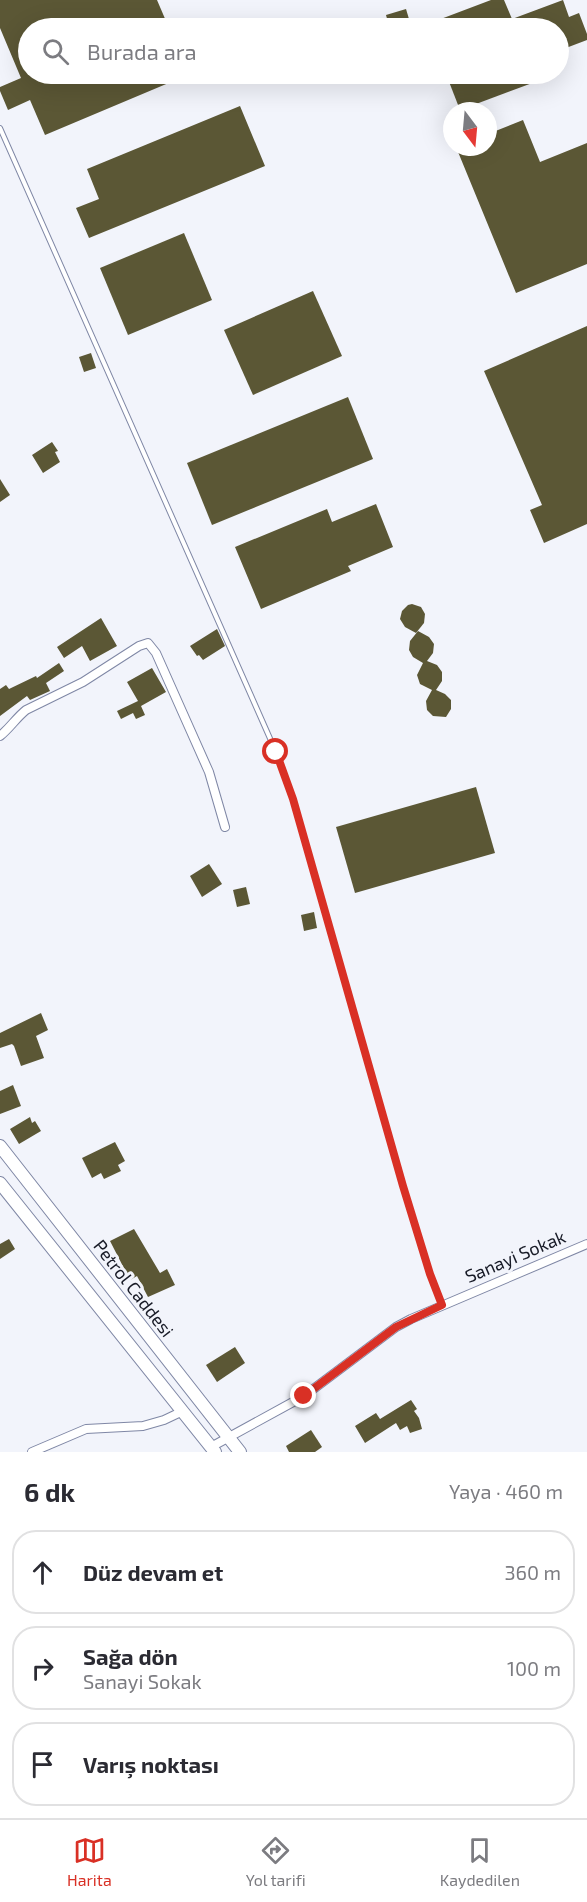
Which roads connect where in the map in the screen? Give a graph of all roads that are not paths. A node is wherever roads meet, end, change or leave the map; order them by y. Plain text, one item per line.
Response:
1 (0, 128) edge
2 (0, 736) edge
3 (225, 827) dead end
4 (0, 1146) edge
5 (0, 1183) edge
6 (587, 1244) edge
7 (442, 1305) junction
8 (183, 1412) junction
9 (228, 1437) junction
10 (213, 1449) edge
11 (32, 1452) edge
12 (240, 1452) edge

1 - 7 lane
2 - 3 street
4 - 9 main road, Petrol Caddesi
5 - 8 main road
6 - 7 street, Sanayi Sokak
7 - 9 street, Sanayi Sokak
8 - 10 main road
8 - 11 street
9 - 10 street, Sanayi Sokak
9 - 12 main road, Petrol Caddesi

